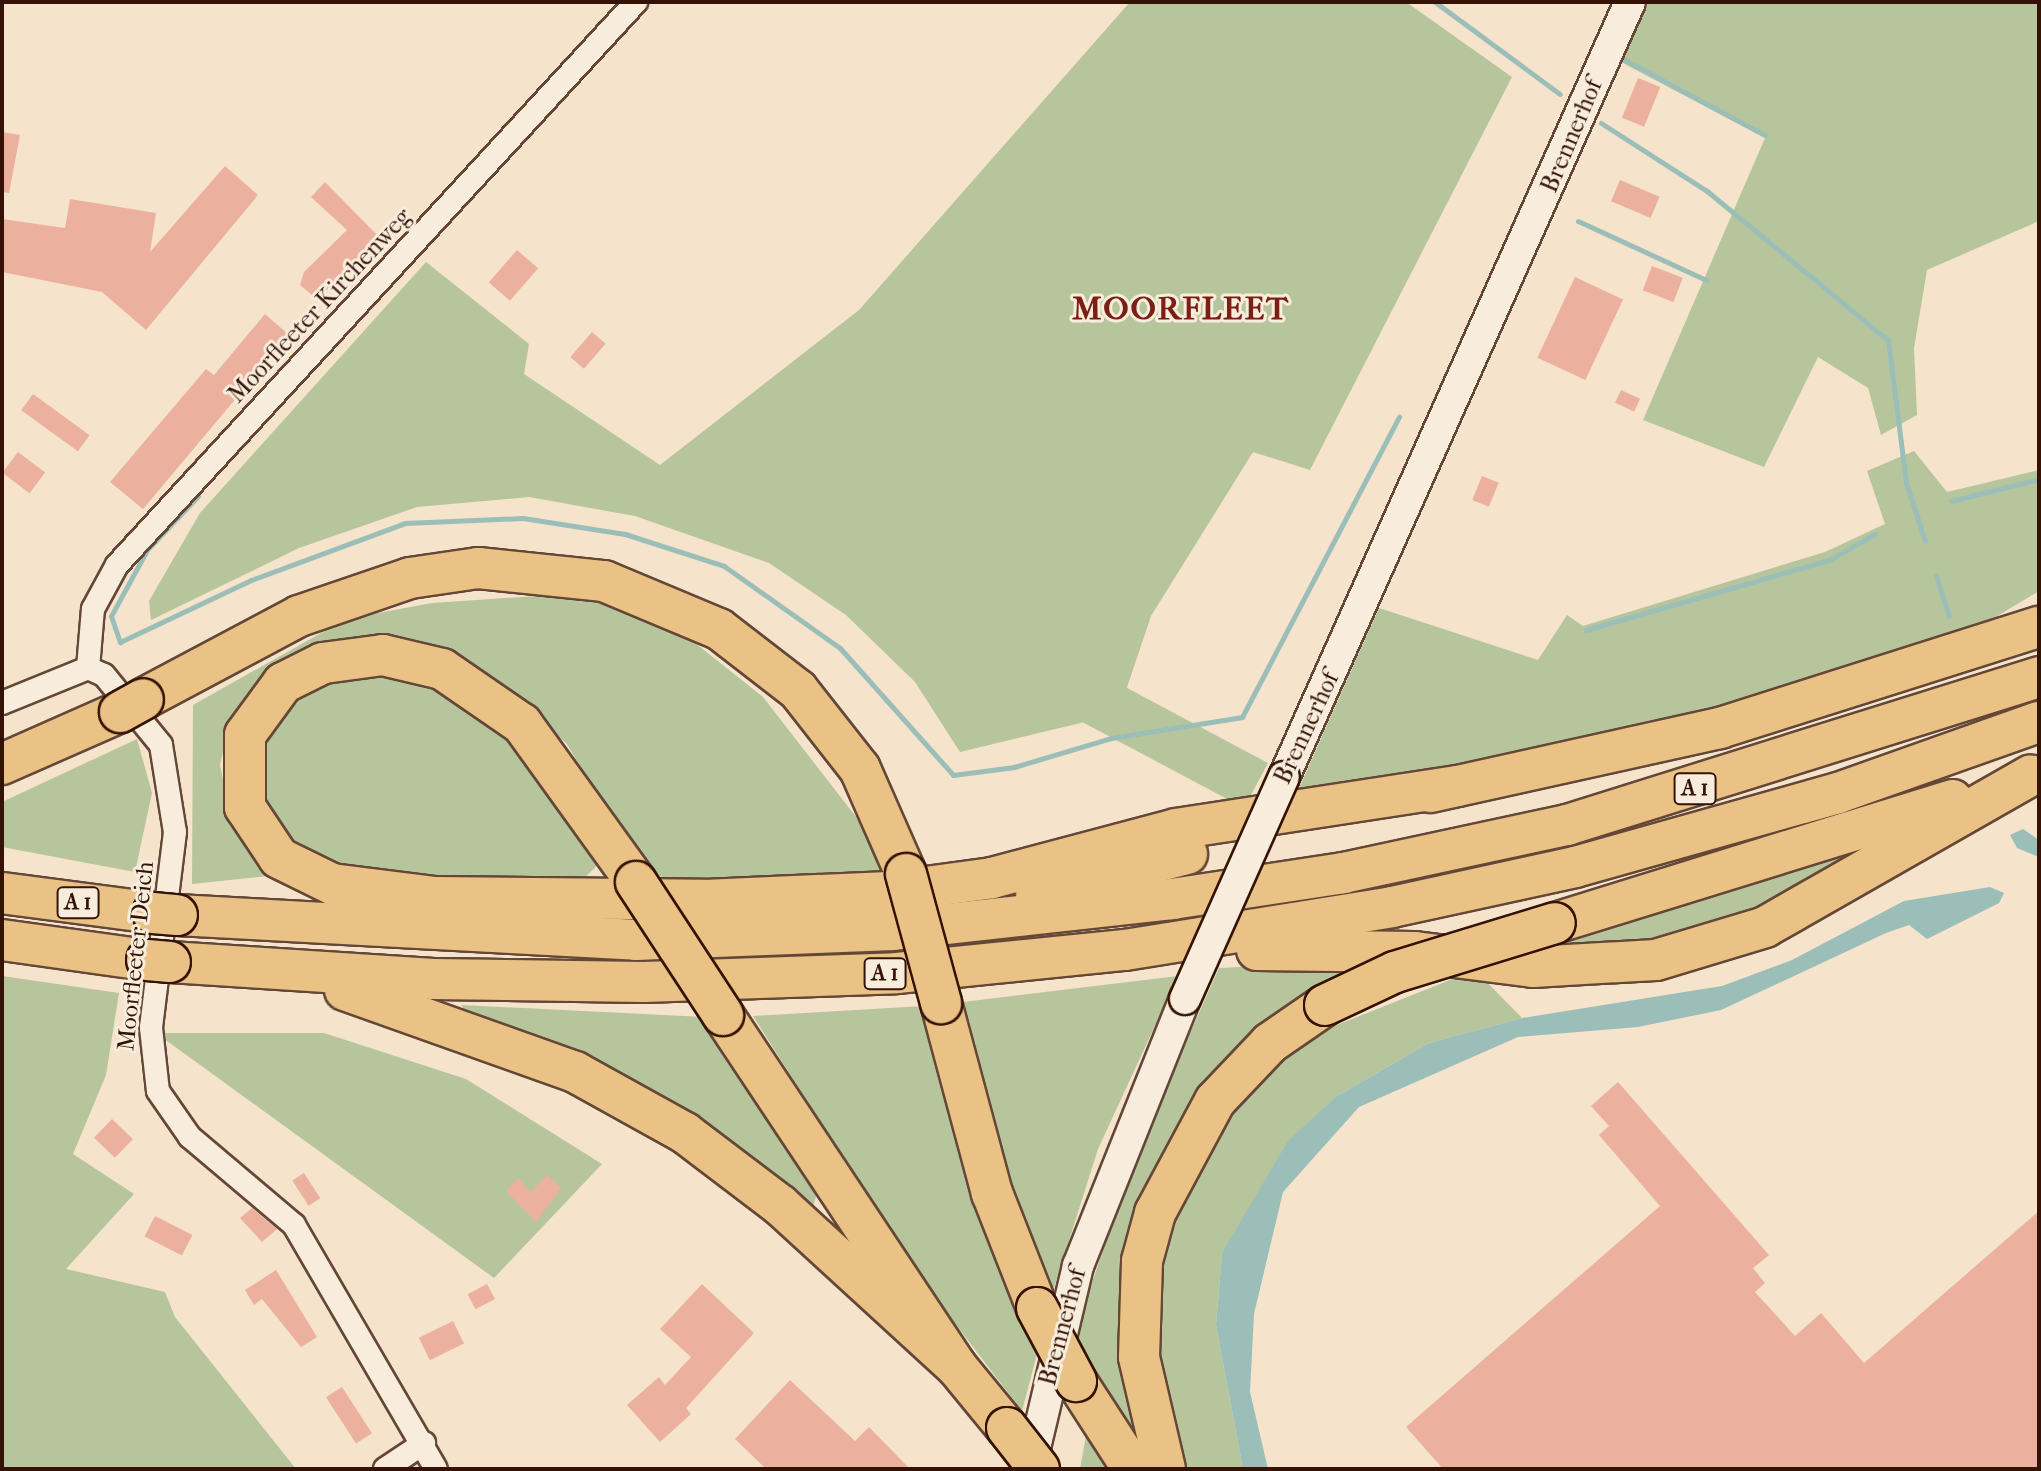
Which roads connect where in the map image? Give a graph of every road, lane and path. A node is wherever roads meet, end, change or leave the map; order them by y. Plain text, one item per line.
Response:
1 (636, 2) edge
2 (1630, 2) edge
3 (2039, 602) edge
4 (2039, 627) edge
5 (88, 668) junction
6 (2039, 677) edge
7 (1886, 678) junction
8 (2, 703) edge
9 (2039, 722) edge
10 (2, 764) edge
11 (2035, 774) edge
12 (1457, 786) junction
13 (2, 893) edge
14 (893, 930) junction
15 (2, 940) edge
16 (1125, 950) junction
17 (267, 971) junction
18 (956, 1366) junction
19 (424, 1443) junction
20 (385, 1469) edge
21 (436, 1469) edge
22 (1030, 1469) edge
23 (1039, 1469) edge
24 (1133, 1469) edge
25 (1165, 1469) edge

1 - 5 street, Moorfleeter Kirchenweg
2 - 22 street, Brennerhof, bridge
3 - 7 highway
4 - 7 highway
5 - 8 street
5 - 19 street, Moorfleeter Deich
6 - 14 highway, A 1
7 - 12 highway
9 - 16 highway, A 1
10 - 24 highway, bridge
11 - 16 highway
11 - 25 highway, bridge
12 - 14 highway
12 - 18 highway, bridge
13 - 14 highway, A 1
15 - 17 highway, A 1
16 - 17 highway, A 1
17 - 18 highway
18 - 23 highway, bridge
19 - 20 street
19 - 21 street, Moorfleeter Deich

